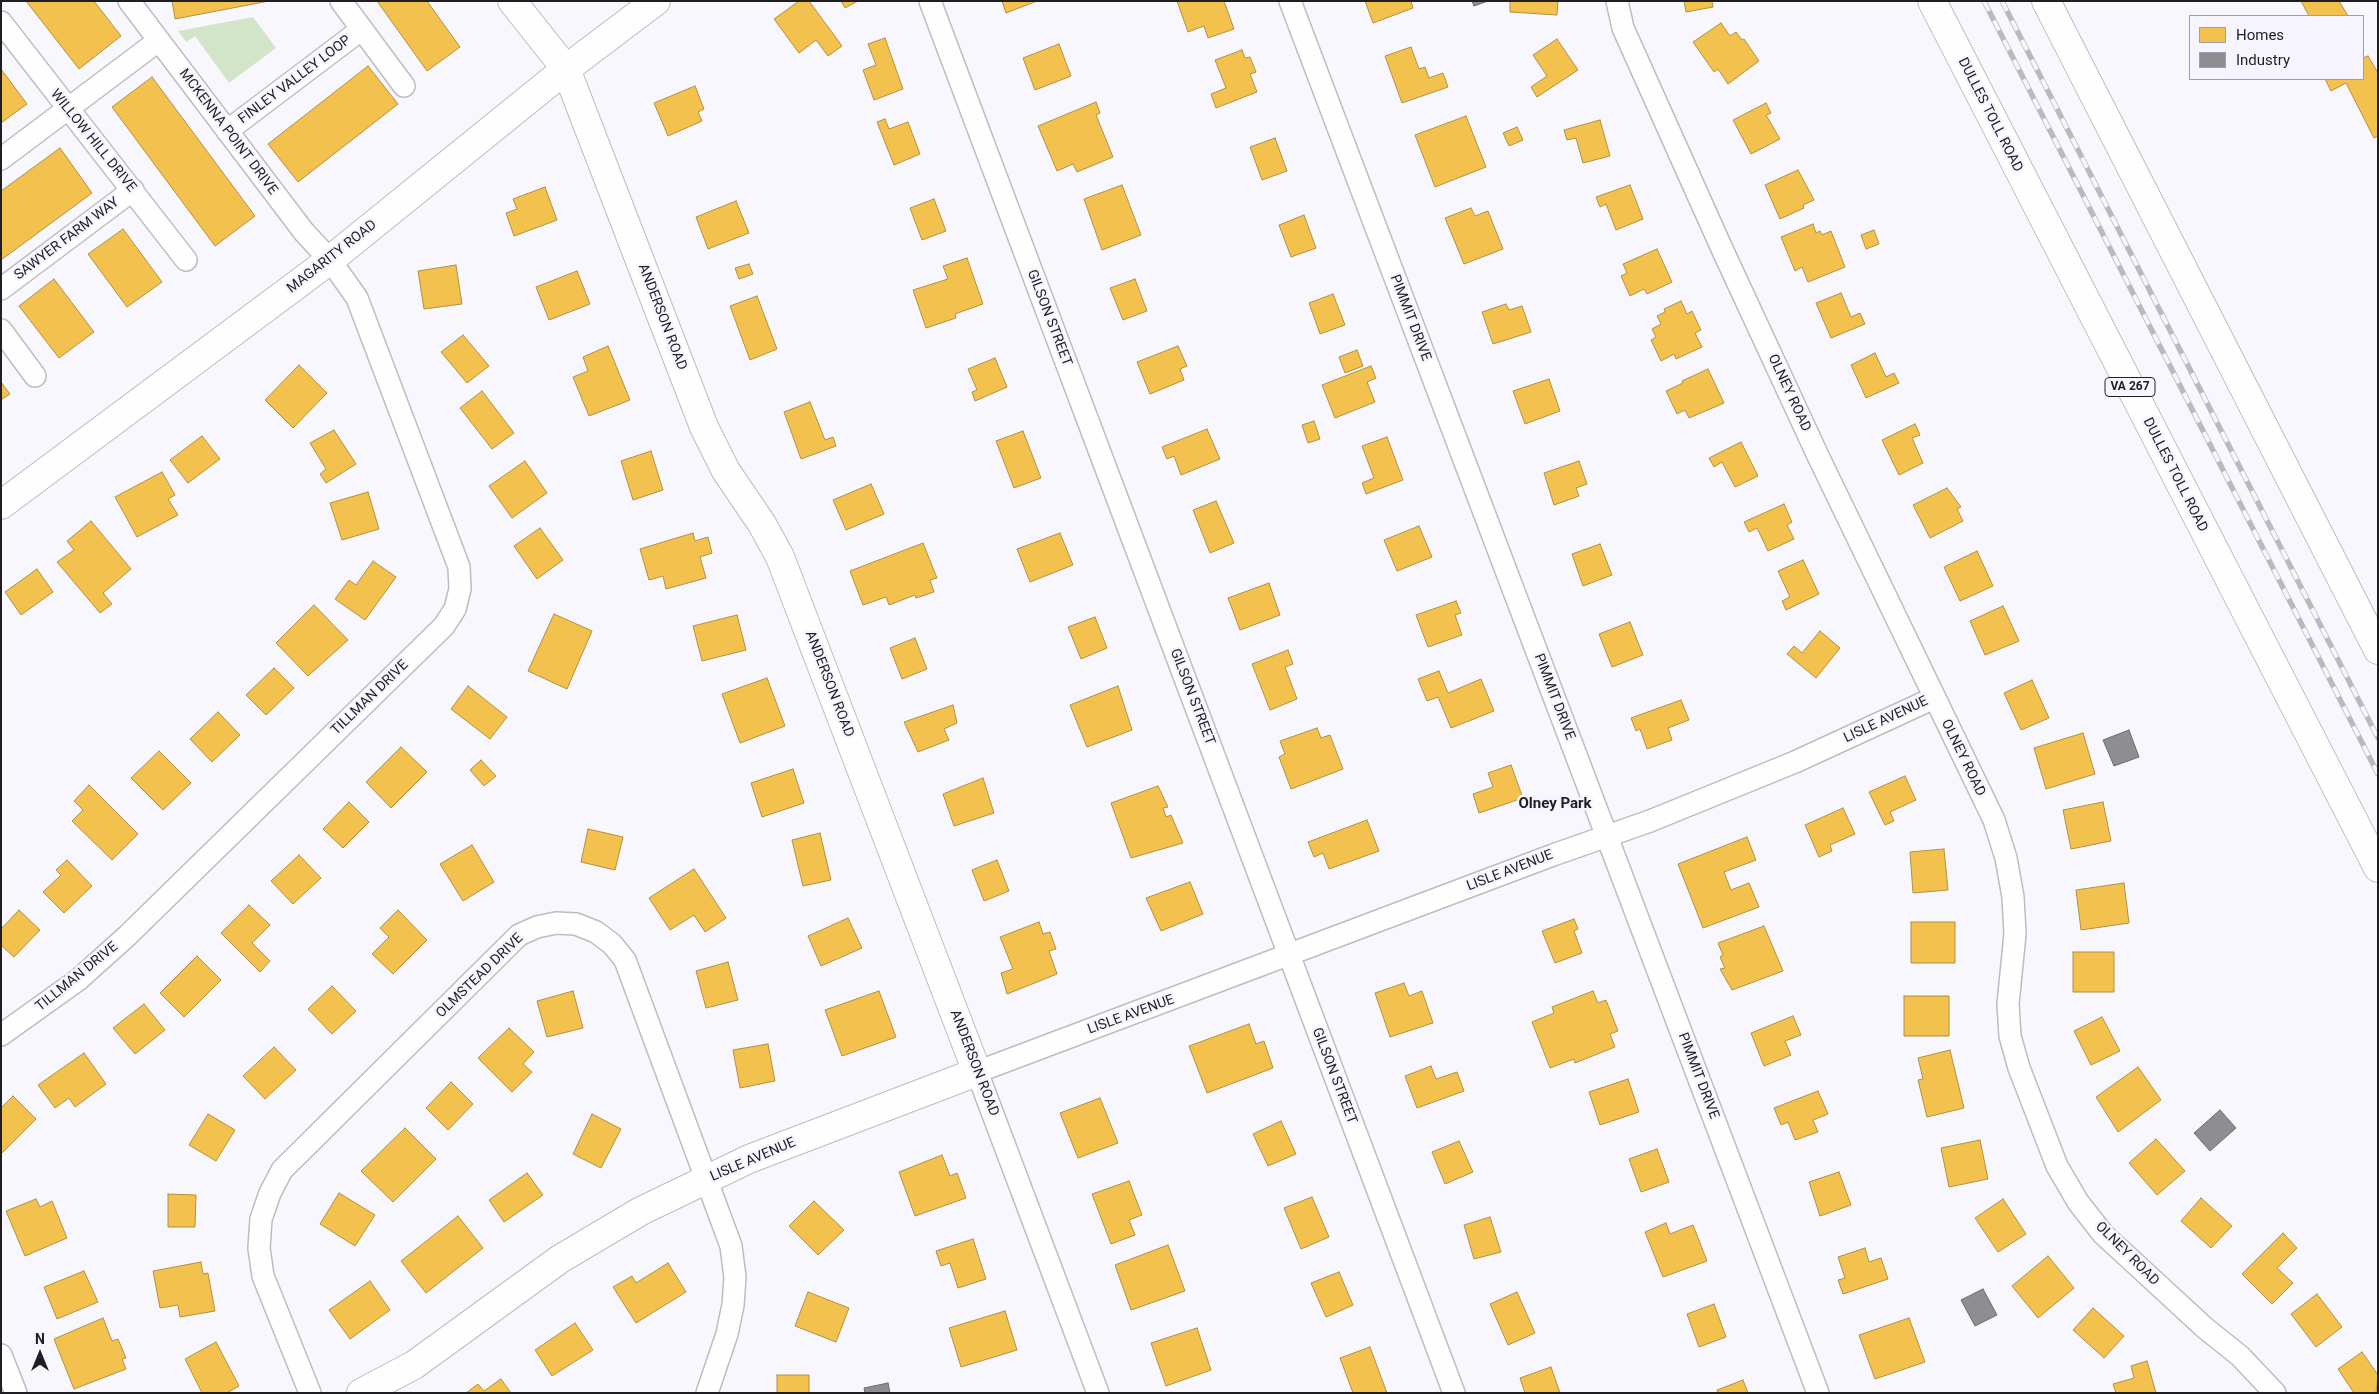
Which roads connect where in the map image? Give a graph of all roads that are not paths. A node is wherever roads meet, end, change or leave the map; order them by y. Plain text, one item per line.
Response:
1 (129, 1) edge
2 (341, 1) edge
3 (512, 1) edge
4 (656, 1) edge
5 (930, 1) edge
6 (1290, 1) edge
7 (1617, 1) edge
8 (1932, 1) edge
9 (2046, 1) edge
10 (1, 22) edge
11 (362, 29) junction
12 (158, 41) junction
13 (566, 69) junction
14 (404, 86) dead end
15 (67, 110) junction
16 (227, 131) junction
17 (1, 159) edge
18 (133, 190) junction
19 (186, 260) dead end
20 (330, 260) junction
21 (1, 288) edge
22 (1, 330) edge
23 (35, 376) dead end
24 (1, 505) edge
25 (2378, 650) edge
26 (1934, 698) junction
27 (1607, 836) junction
28 (2378, 868) edge
29 (1288, 955) junction
30 (1, 1035) edge
31 (978, 1072) junction
32 (708, 1179) junction
33 (1, 1355) edge
34 (16, 1393) edge
35 (310, 1393) edge
36 (361, 1393) edge
37 (707, 1393) edge
38 (1098, 1393) edge
39 (1454, 1393) edge
40 (1818, 1393) edge
41 (2275, 1393) edge

1 - 12 street, MCKENNA POINT DRIVE
2 - 11 street, FINLEY VALLEY LOOP
3 - 13 main road, ANDERSON ROAD
4 - 13 main road, MAGARITY ROAD
5 - 29 street, GILSON STREET
6 - 27 street, PIMMIT DRIVE
7 - 26 street, OLNEY ROAD
8 - 28 main road, DULLES TOLL ROAD / VA 267
9 - 25 main road
10 - 15 street, WILLOW HILL DRIVE
11 - 14 street, FINLEY VALLEY LOOP
11 - 16 street, FINLEY VALLEY LOOP
12 - 15 street
12 - 16 street, MCKENNA POINT DRIVE
13 - 20 main road, MAGARITY ROAD
13 - 31 main road, ANDERSON ROAD
15 - 17 street
15 - 18 street, WILLOW HILL DRIVE
16 - 20 street, MCKENNA POINT DRIVE
18 - 19 street, WILLOW HILL DRIVE
18 - 21 street, SAWYER FARM WAY
20 - 24 main road, MAGARITY ROAD
20 - 30 street, TILLMAN DRIVE
22 - 23 street
26 - 27 street, LISLE AVENUE
26 - 41 street, OLNEY ROAD
27 - 29 street, LISLE AVENUE
27 - 40 street, PIMMIT DRIVE
29 - 31 street, LISLE AVENUE
29 - 39 street, GILSON STREET
31 - 32 main road, LISLE AVENUE
31 - 38 street, ANDERSON ROAD
32 - 35 street, OLMSTEAD DRIVE
32 - 36 main road, LISLE AVENUE
32 - 37 street, OLMSTEAD DRIVE
33 - 34 street

